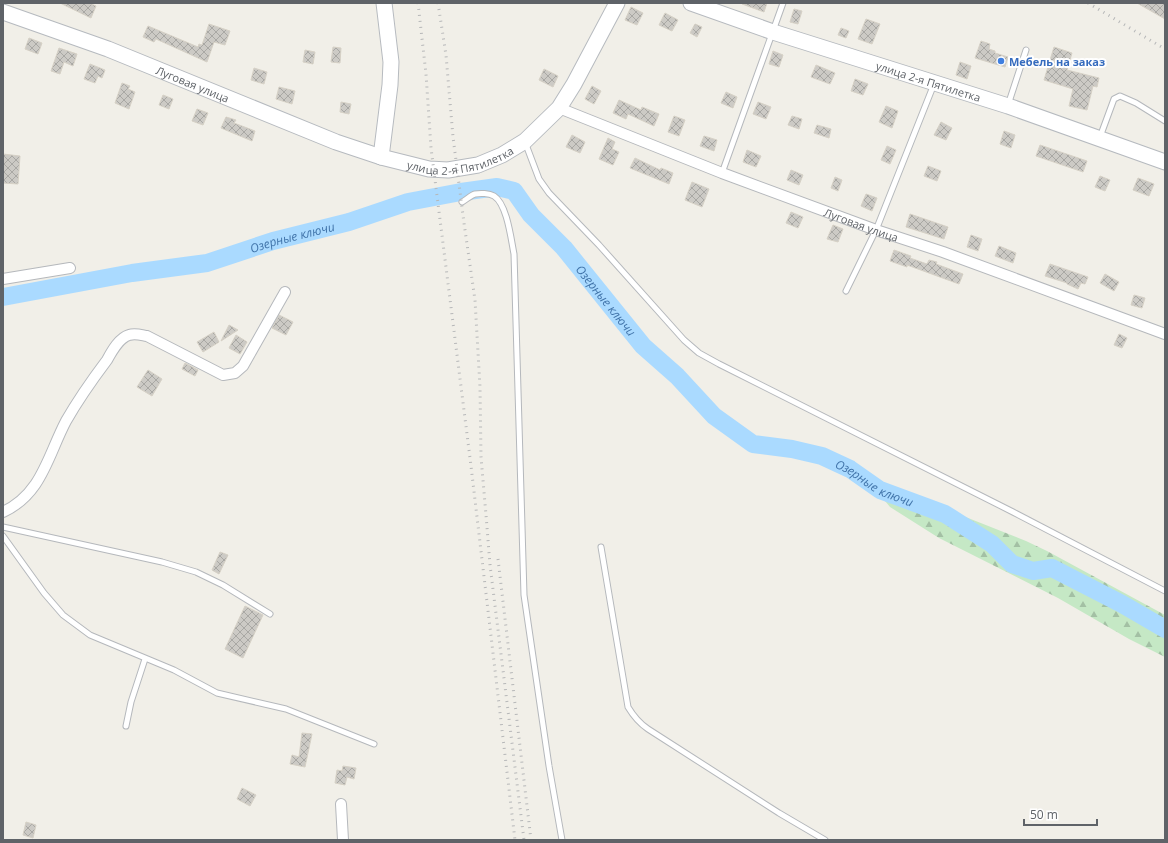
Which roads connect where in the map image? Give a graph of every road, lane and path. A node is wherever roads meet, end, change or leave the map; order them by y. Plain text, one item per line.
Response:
1 (384, 3) edge
2 (617, 3) edge
3 (691, 3) edge
4 (783, 3) edge
5 (3, 12) edge
6 (773, 32) junction
7 (1026, 50) dead end
8 (934, 83) junction
9 (1008, 106) junction
10 (559, 108) junction
11 (1165, 121) edge
12 (1100, 138) junction
13 (525, 141) junction
14 (381, 157) junction
15 (1165, 162) edge
16 (722, 173) junction
17 (462, 202) dead end
18 (876, 230) junction
19 (70, 268) dead end
20 (3, 279) edge
21 (846, 291) dead end
22 (285, 292) dead end
23 (1165, 334) edge
24 (3, 512) edge
25 (3, 526) edge
26 (3, 536) edge
27 (601, 546) dead end
28 (1165, 590) edge
29 (270, 614) dead end
30 (145, 659) junction
31 (126, 726) dead end
32 (374, 744) dead end
33 (341, 804) dead end
34 (343, 840) edge
35 (562, 840) edge
36 (825, 840) edge

1 - 14 main road
2 - 10 main road, улица 2-я Пятилетка
3 - 6 main road, улица 2-я Пятилетка
4 - 6 lane
5 - 14 main road, Луговая улица
6 - 8 main road, улица 2-я Пятилетка
6 - 16 lane
7 - 9 lane
8 - 9 main road, улица 2-я Пятилетка
8 - 18 lane
9 - 12 main road, улица 2-я Пятилетка
10 - 13 main road, улица 2-я Пятилетка
10 - 16 street, Луговая улица
11 - 12 lane
12 - 15 main road, улица 2-я Пятилетка
13 - 14 main road, улица 2-я Пятилетка
13 - 28 lane
16 - 18 street, Луговая улица
17 - 35 lane
18 - 21 lane
18 - 23 street, Луговая улица
19 - 20 street
22 - 24 street
25 - 29 lane
26 - 30 lane
27 - 36 lane
30 - 31 lane
30 - 32 lane
33 - 34 street

